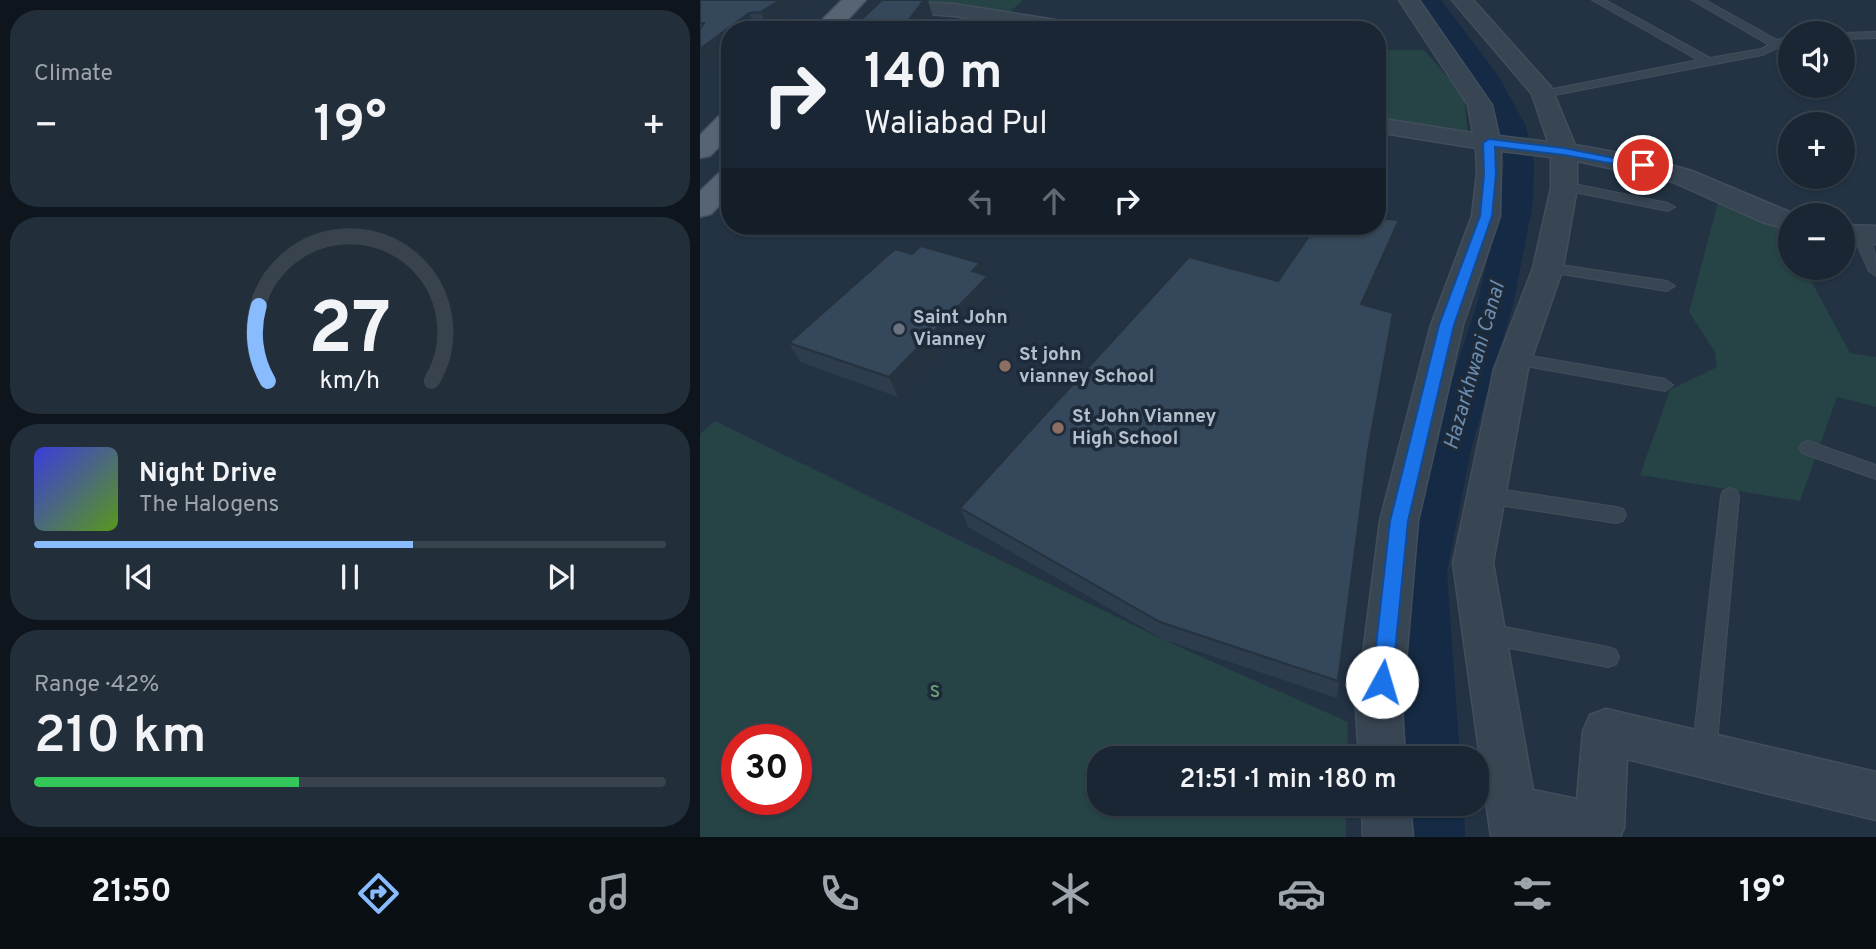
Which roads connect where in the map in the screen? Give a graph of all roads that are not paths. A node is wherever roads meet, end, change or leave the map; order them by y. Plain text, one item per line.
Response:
1 (1409, 0) edge
2 (1462, 0) edge
3 (1597, 0) edge
4 (1697, 0) edge
5 (852, 2) edge
6 (889, 10) edge
7 (833, 21) edge
8 (1024, 21) edge
9 (1876, 34) edge
10 (1855, 35) edge
11 (1776, 44) joint
12 (1706, 60) junction
13 (1544, 95) junction
14 (1386, 127) edge
15 (721, 130) edge
16 (1489, 143) junction
17 (700, 150) edge
18 (1564, 169) junction
19 (721, 187) edge
20 (1668, 207) dead end
21 (700, 208) edge
22 (1778, 219) edge
23 (1859, 235) edge
24 (1548, 268) junction
25 (1876, 271) edge
26 (1667, 286) dead end
27 (1514, 359) junction
28 (1665, 385) dead end
29 (1808, 449) dead end
30 (1876, 472) edge
31 (1486, 495) junction
32 (1730, 496) dead end
33 (1616, 514) dead end
34 (1485, 633) junction
35 (1608, 657) dead end
36 (1381, 746) edge
37 (1704, 754) junction
38 (1876, 796) edge
39 (1387, 816) edge
40 (1514, 823) edge
41 (1388, 837) edge

1 - 16 street
2 - 13 street
3 - 12 lane
4 - 11 lane
5 - 6 main road
5 - 7 main road
6 - 8 street
9 - 10 lane
11 - 12 lane
12 - 13 lane
13 - 18 street
14 - 16 street
15 - 17 main road
16 - 18 street
16 - 36 street
18 - 20 lane
18 - 22 street
18 - 24 street
19 - 21 main road
23 - 25 lane
24 - 26 lane
24 - 27 street
27 - 28 lane
27 - 31 street
29 - 30 lane
31 - 33 lane
31 - 34 street
32 - 37 lane
34 - 35 lane
34 - 40 street
37 - 38 street
37 - 40 street
39 - 41 street

